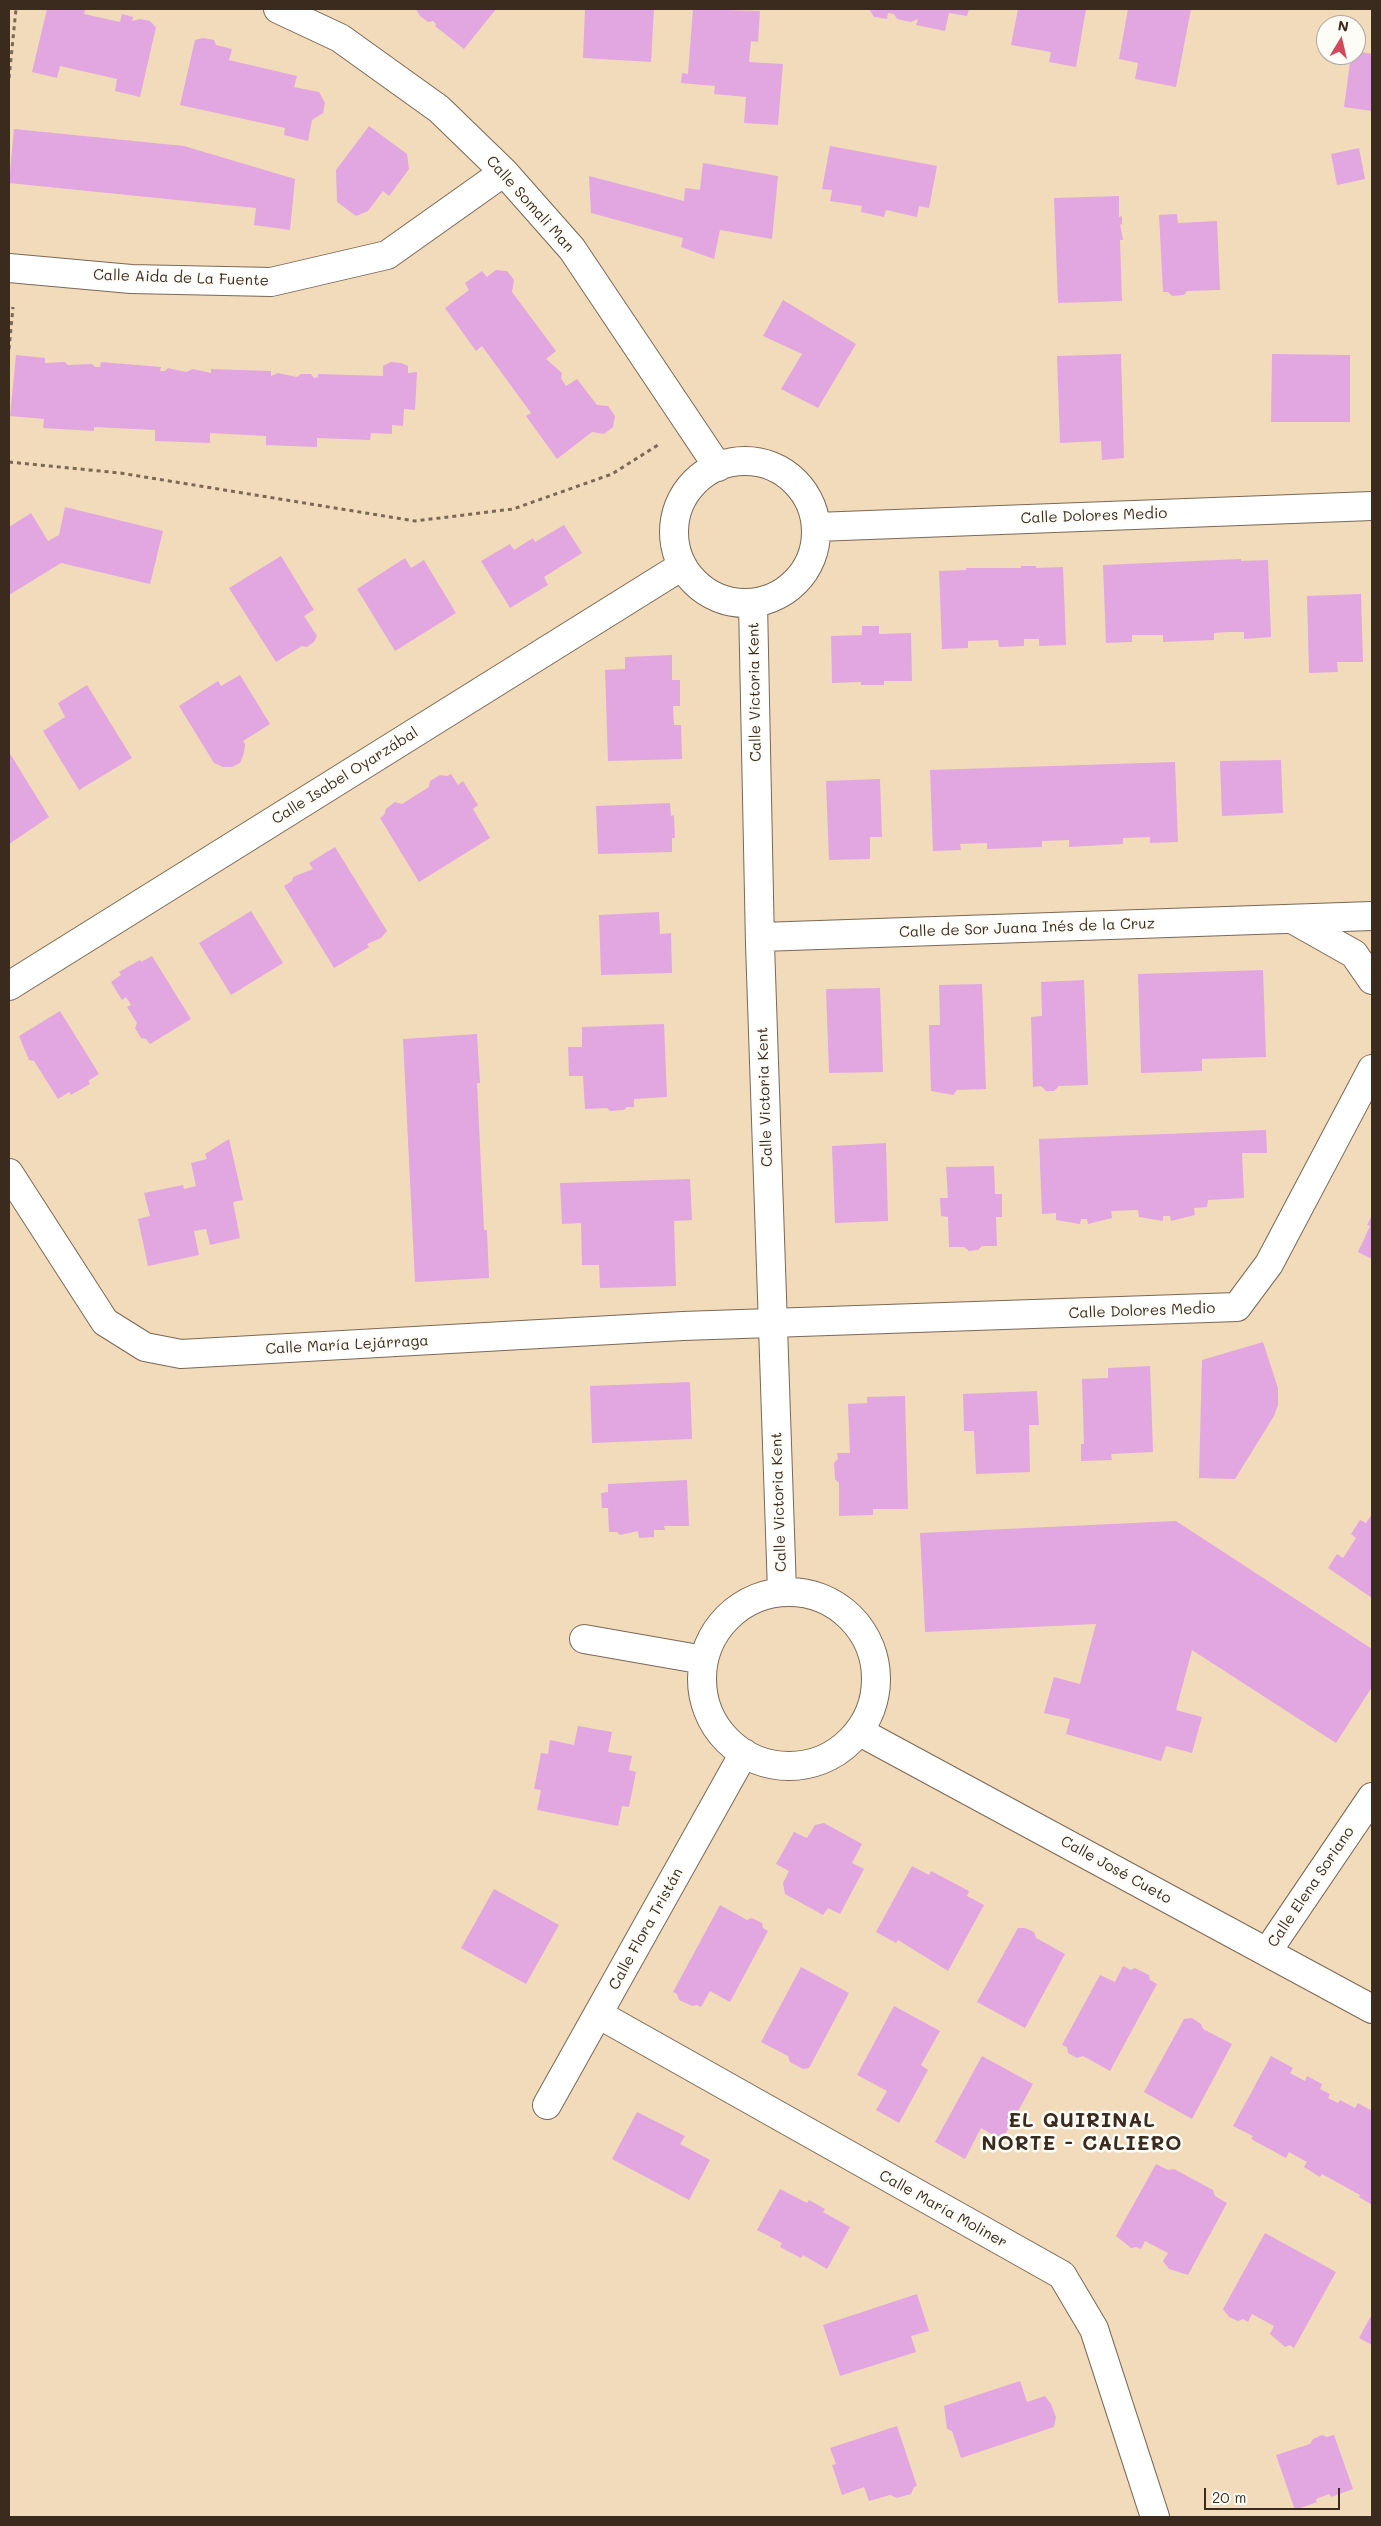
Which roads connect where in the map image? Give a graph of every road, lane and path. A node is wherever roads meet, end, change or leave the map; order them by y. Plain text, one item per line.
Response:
1 (16, 9) edge
2 (278, 9) edge
3 (9, 78) edge
4 (504, 172) junction
5 (9, 268) edge
6 (690, 425) junction
7 (9, 462) edge
8 (718, 467) junction
9 (1372, 506) edge
10 (816, 527) junction
11 (682, 566) junction
12 (753, 603) junction
13 (1372, 916) edge
14 (1292, 919) junction
15 (761, 937) junction
16 (1372, 980) edge
17 (9, 986) edge
18 (1372, 1069) edge
19 (9, 1173) edge
20 (773, 1324) junction
21 (782, 1591) junction
22 (584, 1639) dead end
23 (704, 1660) junction
24 (860, 1732) junction
25 (744, 1754) junction
26 (1372, 1797) edge
27 (1267, 1952) junction
28 (1372, 2010) edge
29 (598, 2014) junction
30 (546, 2105) dead end
31 (1155, 2517) edge

1 - 3 path
2 - 4 street, Calle Somali Man
4 - 5 street, Calle Aida de La Fuente
4 - 6 street, Calle Somali Man
6 - 7 path
6 - 8 street, Calle Somali Man
8 - 10 street
8 - 11 street
9 - 10 street, Calle Dolores Medio
10 - 12 street
11 - 12 street
11 - 17 street, Calle Isabel Oyarzábal
12 - 15 street, Calle Victoria Kent
13 - 14 street
14 - 15 street, Calle de Sor Juana Inés de la Cruz
14 - 16 street
15 - 20 street, Calle Victoria Kent
18 - 20 street, Calle Dolores Medio
19 - 20 street, Calle María Lejárraga
20 - 21 street, Calle Victoria Kent
21 - 23 street
21 - 24 street
22 - 23 street
23 - 25 street
24 - 25 street
24 - 27 street, Calle José Cueto
25 - 29 street, Calle Flora Tristán
26 - 27 street, Calle Elena Soriano
27 - 28 street, Calle José Cueto
29 - 30 street, Calle Flora Tristán
29 - 31 street, Calle María Moliner

